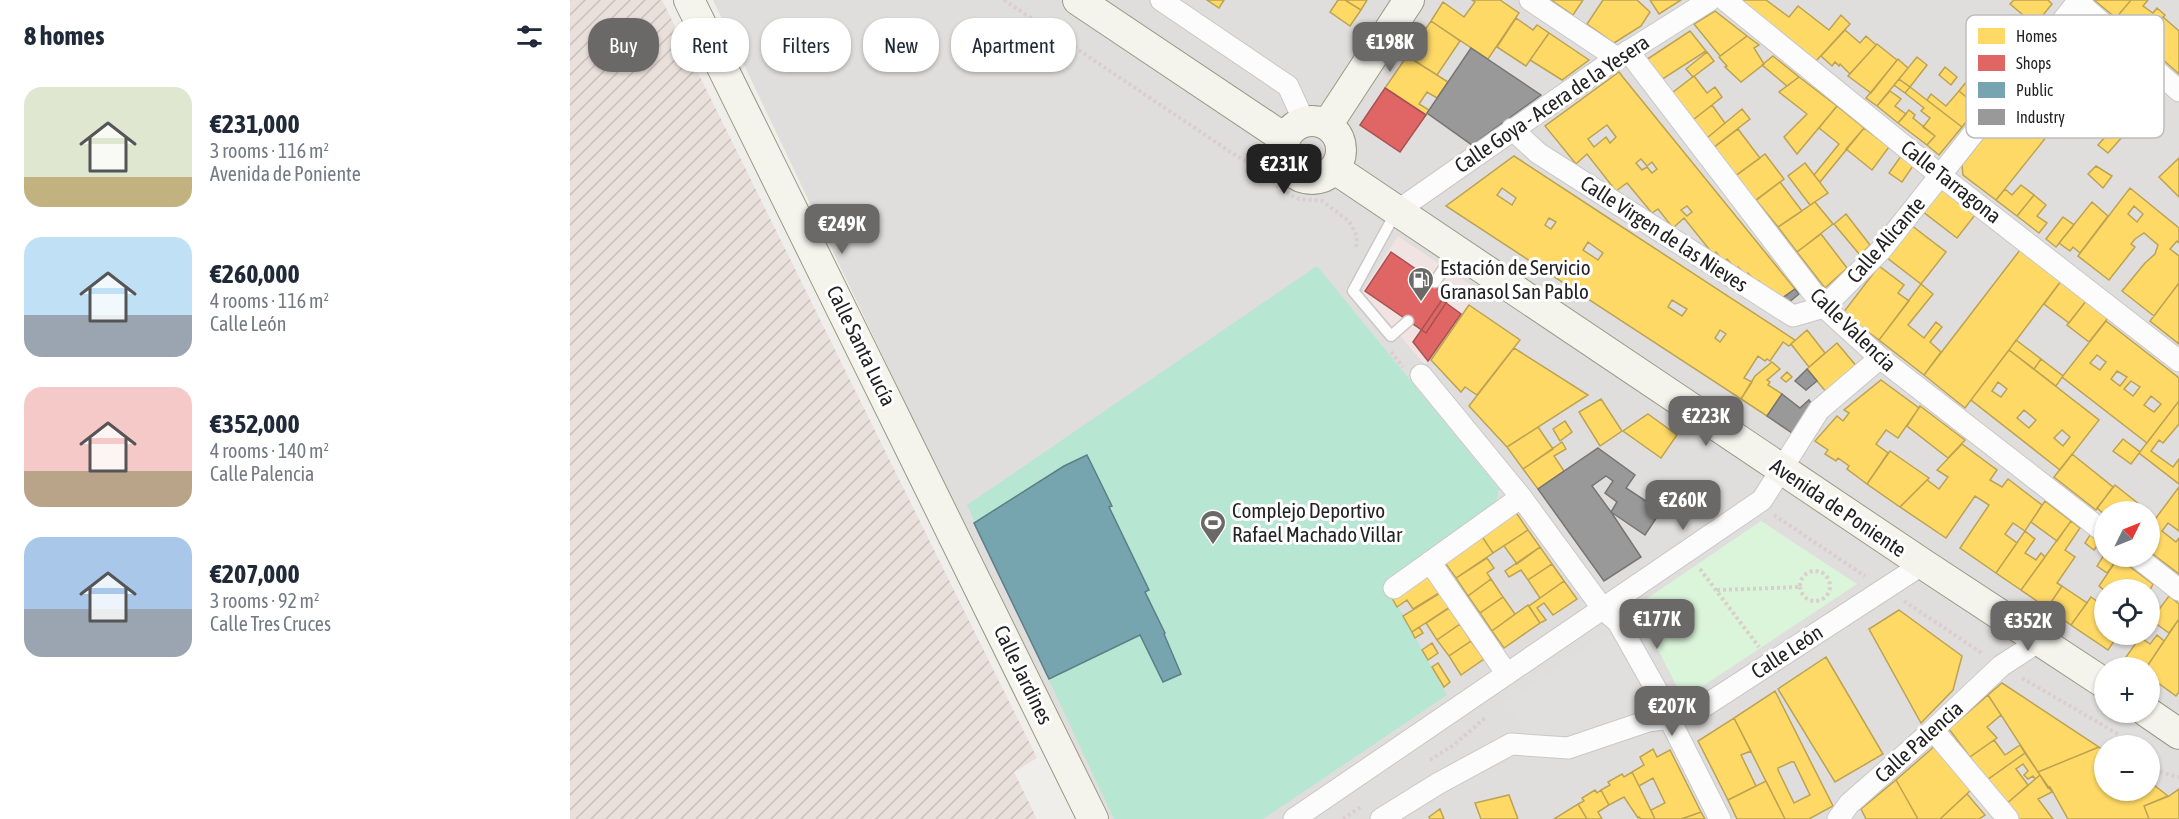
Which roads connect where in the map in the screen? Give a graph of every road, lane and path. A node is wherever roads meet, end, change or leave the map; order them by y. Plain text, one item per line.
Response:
1 (689, 0) edge
2 (1004, 0) edge
3 (1078, 0) edge
4 (1161, 0) edge
5 (1409, 0) edge
6 (1530, 0) edge
7 (1710, 0) edge
8 (1725, 0) edge
9 (2077, 0) edge
10 (2065, 15) edge
11 (2094, 15) edge
12 (1622, 55) junction
13 (2164, 78) edge
14 (2179, 91) edge
15 (1306, 129) junction
16 (1512, 129) junction
17 (1970, 138) edge
18 (1335, 169) junction
19 (1941, 176) junction
20 (1396, 211) junction
21 (1356, 248) dead end
22 (1455, 251) junction
23 (1435, 282) dead end
24 (1824, 308) junction
25 (1408, 321) dead end
26 (1384, 343) dead end
27 (1880, 358) junction
28 (2179, 360) edge
29 (1414, 373) joint
30 (1781, 469) junction
31 (1521, 497) junction
32 (1756, 504) junction
33 (2094, 524) edge
34 (952, 531) joint
35 (1687, 551) junction
36 (1430, 562) junction
37 (1923, 564) junction
38 (2150, 567) edge
39 (1801, 587) junction
40 (1394, 588) dead end
41 (1885, 589) junction
42 (1716, 590) junction
43 (2179, 590) edge
44 (1603, 609) junction
45 (2028, 632) junction
46 (1770, 663) junction
47 (2001, 666) junction
48 (1507, 674) junction
49 (2094, 677) edge
50 (1488, 715) dead end
51 (1669, 718) junction
52 (2160, 721) edge
53 (1933, 730) junction
54 (2119, 735) edge
55 (2179, 735) edge
56 (1427, 763) dead end
57 (2160, 771) edge
58 (2179, 777) edge
59 (1371, 800) dead end
60 (1843, 817) edge
61 (1093, 819) edge
62 (1294, 819) edge
63 (1343, 819) edge
64 (1381, 819) edge
65 (1720, 819) edge
66 (2008, 819) edge

1 - 34 main road, Calle Santa Lucía
2 - 21 path
3 - 15 main road
4 - 15 street
5 - 15 main road
6 - 12 street, Calle Valencia
7 - 12 street, Calle Goya - Acera de la Yesera
8 - 19 street, Calle Tarragona
9 - 10 street, Calle Alicante
9 - 11 street
12 - 16 street, Calle Goya - Acera de la Yesera
12 - 24 street, Calle Valencia
13 - 14 street
15 - 18 main road
15 - 18 main road
16 - 20 street, Calle Goya - Acera de la Yesera
16 - 24 street, Calle Virgen de las Nieves
17 - 19 street, Calle Alicante
18 - 20 main road, Avenida de Poniente
19 - 24 street, Calle Alicante
19 - 28 street, Calle Tarragona
20 - 22 main road, Avenida de Poniente
20 - 25 lane
22 - 23 lane
22 - 30 main road, Avenida de Poniente
24 - 27 street, Calle Valencia
26 - 29 path
27 - 30 street
27 - 33 street, Calle Valencia
29 - 31 street
30 - 32 street
30 - 37 main road, Avenida de Poniente
31 - 36 street
31 - 44 street
32 - 35 street
32 - 41 path
34 - 61 main road, Calle Jardines
35 - 42 path
35 - 44 street
36 - 40 street
36 - 48 street
37 - 41 street, Calle León
37 - 45 main road, Avenida de Poniente
38 - 43 street
39 - 39 path
39 - 42 path
41 - 46 street, Calle León
41 - 47 path
42 - 46 path
44 - 48 street
44 - 51 street
45 - 47 street, Calle Palencia
45 - 49 main road, Avenida de Poniente
46 - 51 street, Calle León
47 - 53 street, Calle Palencia
47 - 54 path
48 - 62 street
50 - 56 path
51 - 64 street, Calle León
51 - 65 street
52 - 55 main road
53 - 60 street, Calle Palencia
53 - 66 street
57 - 58 path
59 - 63 path

